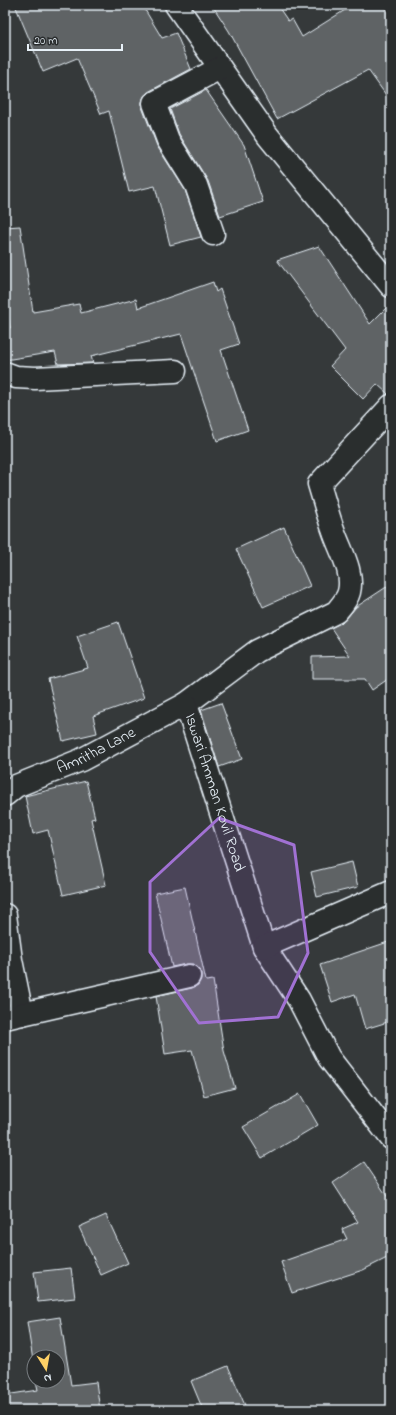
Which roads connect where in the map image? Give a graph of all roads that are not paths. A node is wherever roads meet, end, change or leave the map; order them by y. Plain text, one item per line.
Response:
1 (176, 5) edge
2 (220, 68) junction
3 (213, 234) dead end
4 (391, 286) edge
5 (175, 371) dead end
6 (5, 373) edge
7 (391, 406) edge
8 (186, 704) junction
9 (5, 795) edge
10 (391, 892) edge
11 (5, 915) edge
12 (264, 946) junction
13 (189, 976) dead end
14 (14, 1016) edge
15 (391, 1138) edge

1 - 2 street
2 - 3 street
2 - 4 street
5 - 6 street
7 - 8 street, Iswari Amman Kovil Road
8 - 9 street, Amritha Lane
8 - 12 street, Iswari Amman Kovil Road
10 - 12 street
11 - 14 street
12 - 15 street, Iswari Amman Kovil Road
13 - 14 street

